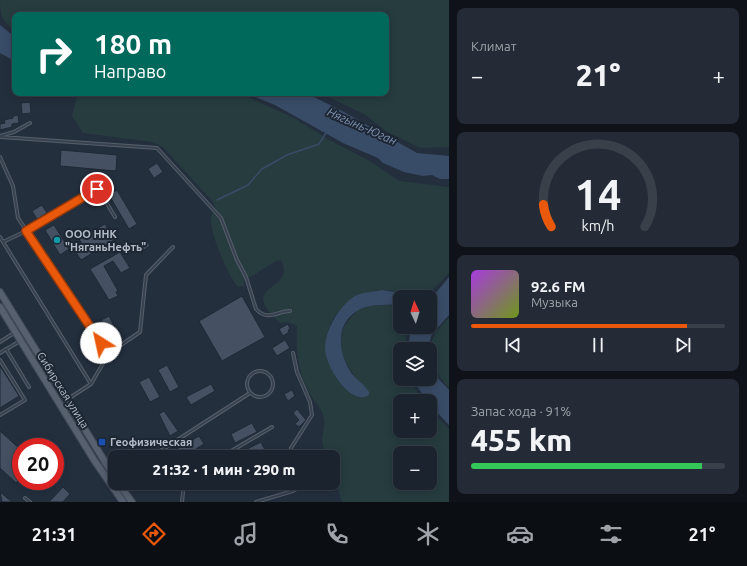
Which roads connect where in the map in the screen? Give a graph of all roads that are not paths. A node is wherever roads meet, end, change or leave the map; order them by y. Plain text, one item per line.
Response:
1 (30, 123) dead end
2 (1, 136) edge
3 (0, 157) edge
4 (115, 217) dead end
5 (26, 231) junction
6 (0, 237) edge
7 (3, 242) junction
8 (172, 247) dead end
9 (0, 292) edge
10 (0, 307) edge
11 (290, 311) dead end
12 (16, 332) junction
13 (21, 340) junction
14 (0, 342) edge
15 (6, 349) junction
16 (0, 353) edge
17 (109, 353) junction
18 (293, 353) dead end
19 (0, 360) edge
20 (91, 384) junction
21 (29, 387) dead end
22 (250, 393) junction
23 (66, 401) junction
24 (0, 415) edge
25 (272, 427) dead end
26 (162, 450) edge
27 (233, 450) edge
28 (291, 450) edge
29 (108, 467) edge
30 (123, 490) edge
31 (183, 490) edge
32 (295, 490) edge
33 (25, 498) dead end
34 (182, 501) edge
35 (30, 502) edge
36 (123, 502) edge
37 (132, 502) edge
38 (186, 502) edge
39 (256, 502) edge

1 - 2 lane
2 - 11 lane
3 - 5 lane
4 - 5 lane
5 - 7 lane
5 - 17 lane
6 - 7 lane
7 - 20 lane
8 - 17 lane
9 - 23 main road, Сибирская улица
10 - 12 main road, Сибирская улица
12 - 13 main road, Сибирская улица
12 - 14 lane
13 - 15 lane
13 - 36 main road, Сибирская улица
15 - 16 lane
15 - 21 lane
17 - 20 lane
18 - 28 lane
19 - 24 lane
20 - 23 lane
22 - 22 lane
22 - 26 lane
23 - 29 main road, Сибирская улица
25 - 27 lane
30 - 37 main road
31 - 34 lane
32 - 39 lane
33 - 35 lane
34 - 38 lane

